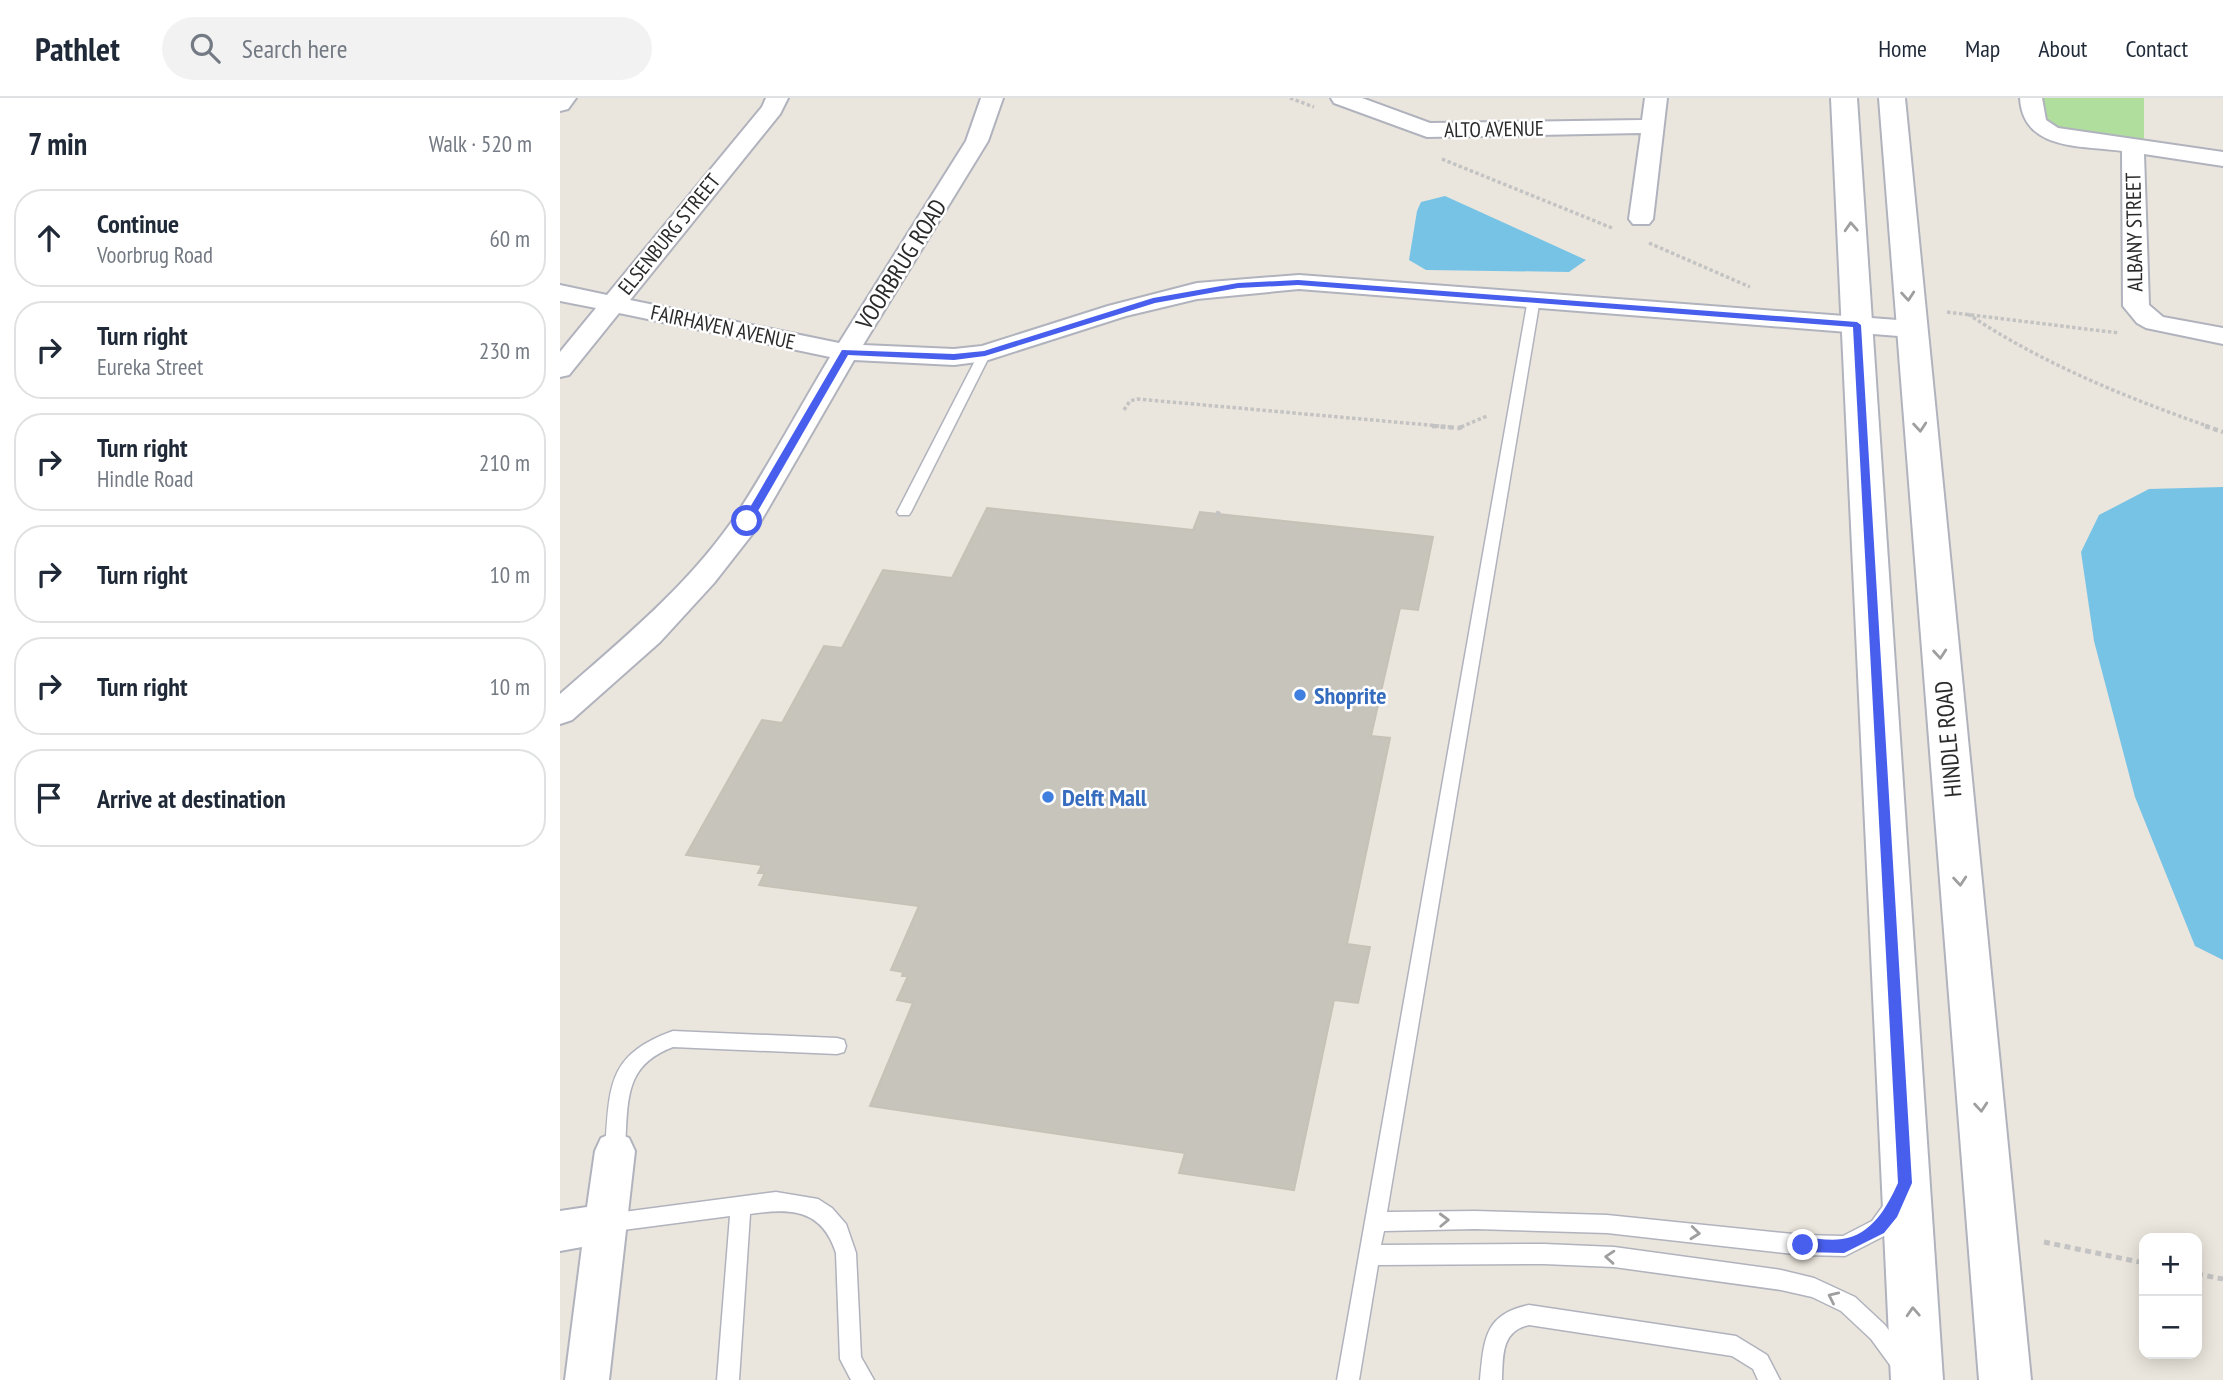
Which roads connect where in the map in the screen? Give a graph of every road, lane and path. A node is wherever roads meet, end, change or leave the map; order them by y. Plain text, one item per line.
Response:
1 (565, 98) edge
2 (777, 98) edge
3 (992, 98) edge
4 (1290, 98) edge
5 (1342, 98) edge
6 (1656, 98) edge
7 (1844, 98) edge
8 (1892, 98) edge
9 (2031, 98) edge
10 (560, 104) edge
11 (1324, 111) dead end
12 (1652, 126) junction
13 (2133, 146) junction
14 (1431, 155) dead end
15 (2223, 159) edge
16 (1612, 228) dead end
17 (1642, 230) joint
18 (1751, 287) dead end
19 (560, 293) edge
20 (1534, 299) junction
21 (612, 304) junction
22 (1968, 314) junction
23 (1925, 320) junction
24 (1857, 325) junction
25 (2125, 334) dead end
26 (2223, 336) edge
27 (846, 352) junction
28 (985, 353) junction
29 (560, 369) edge
30 (1124, 411) dead end
31 (1492, 412) dead end
32 (2223, 432) edge
33 (1220, 508) dead end
34 (904, 512) dead end
35 (1217, 516) dead end
36 (560, 712) edge
37 (837, 1046) dead end
38 (615, 1151) joint
39 (1905, 1183) junction
40 (741, 1206) junction
41 (1376, 1222) junction
42 (607, 1223) junction
43 (560, 1231) edge
44 (2044, 1242) dead end
45 (1370, 1255) junction
46 (2139, 1262) edge
47 (2202, 1275) edge
48 (2223, 1279) edge
49 (587, 1380) edge
50 (727, 1380) edge
51 (863, 1380) edge
52 (1348, 1380) edge
53 (1491, 1380) edge
54 (1769, 1380) edge
55 (1915, 1380) edge
56 (2006, 1380) edge

1 - 10 street
2 - 21 street, ELSENBURG STREET
3 - 27 street, VOORBRUG ROAD
4 - 11 path
5 - 12 street, ALTO AVENUE
6 - 12 street
24 -> 7 main road
8 -> 23 main road, HINDLE ROAD
9 - 13 street
12 - 17 street
13 - 15 street
13 - 26 street, ALBANY STREET
14 - 16 path
17 - 18 path
19 - 21 street, FAIRHAVEN AVENUE
20 - 24 street, FAIRHAVEN AVENUE
20 - 28 street, FAIRHAVEN AVENUE
20 - 41 lane
21 - 27 street, FAIRHAVEN AVENUE
21 - 29 street, ELSENBURG STREET
22 - 23 path
22 - 25 path
22 - 32 path
23 - 24 street, FAIRHAVEN AVENUE
23 -> 56 main road, HINDLE ROAD
24 - 39 main road
27 - 28 street, FAIRHAVEN AVENUE
27 - 36 street, VOORBRUG ROAD
28 - 34 lane
30 - 31 path
33 - 35 path
37 - 38 lane
38 - 42 street
41 -> 39 lane
55 -> 39 main road
40 - 42 lane
40 - 50 lane
40 - 51 lane
41 - 45 lane
42 - 43 street
42 - 49 street
44 - 46 path
45 - 52 lane
55 -> 45 lane
47 - 48 path
53 - 54 lane

